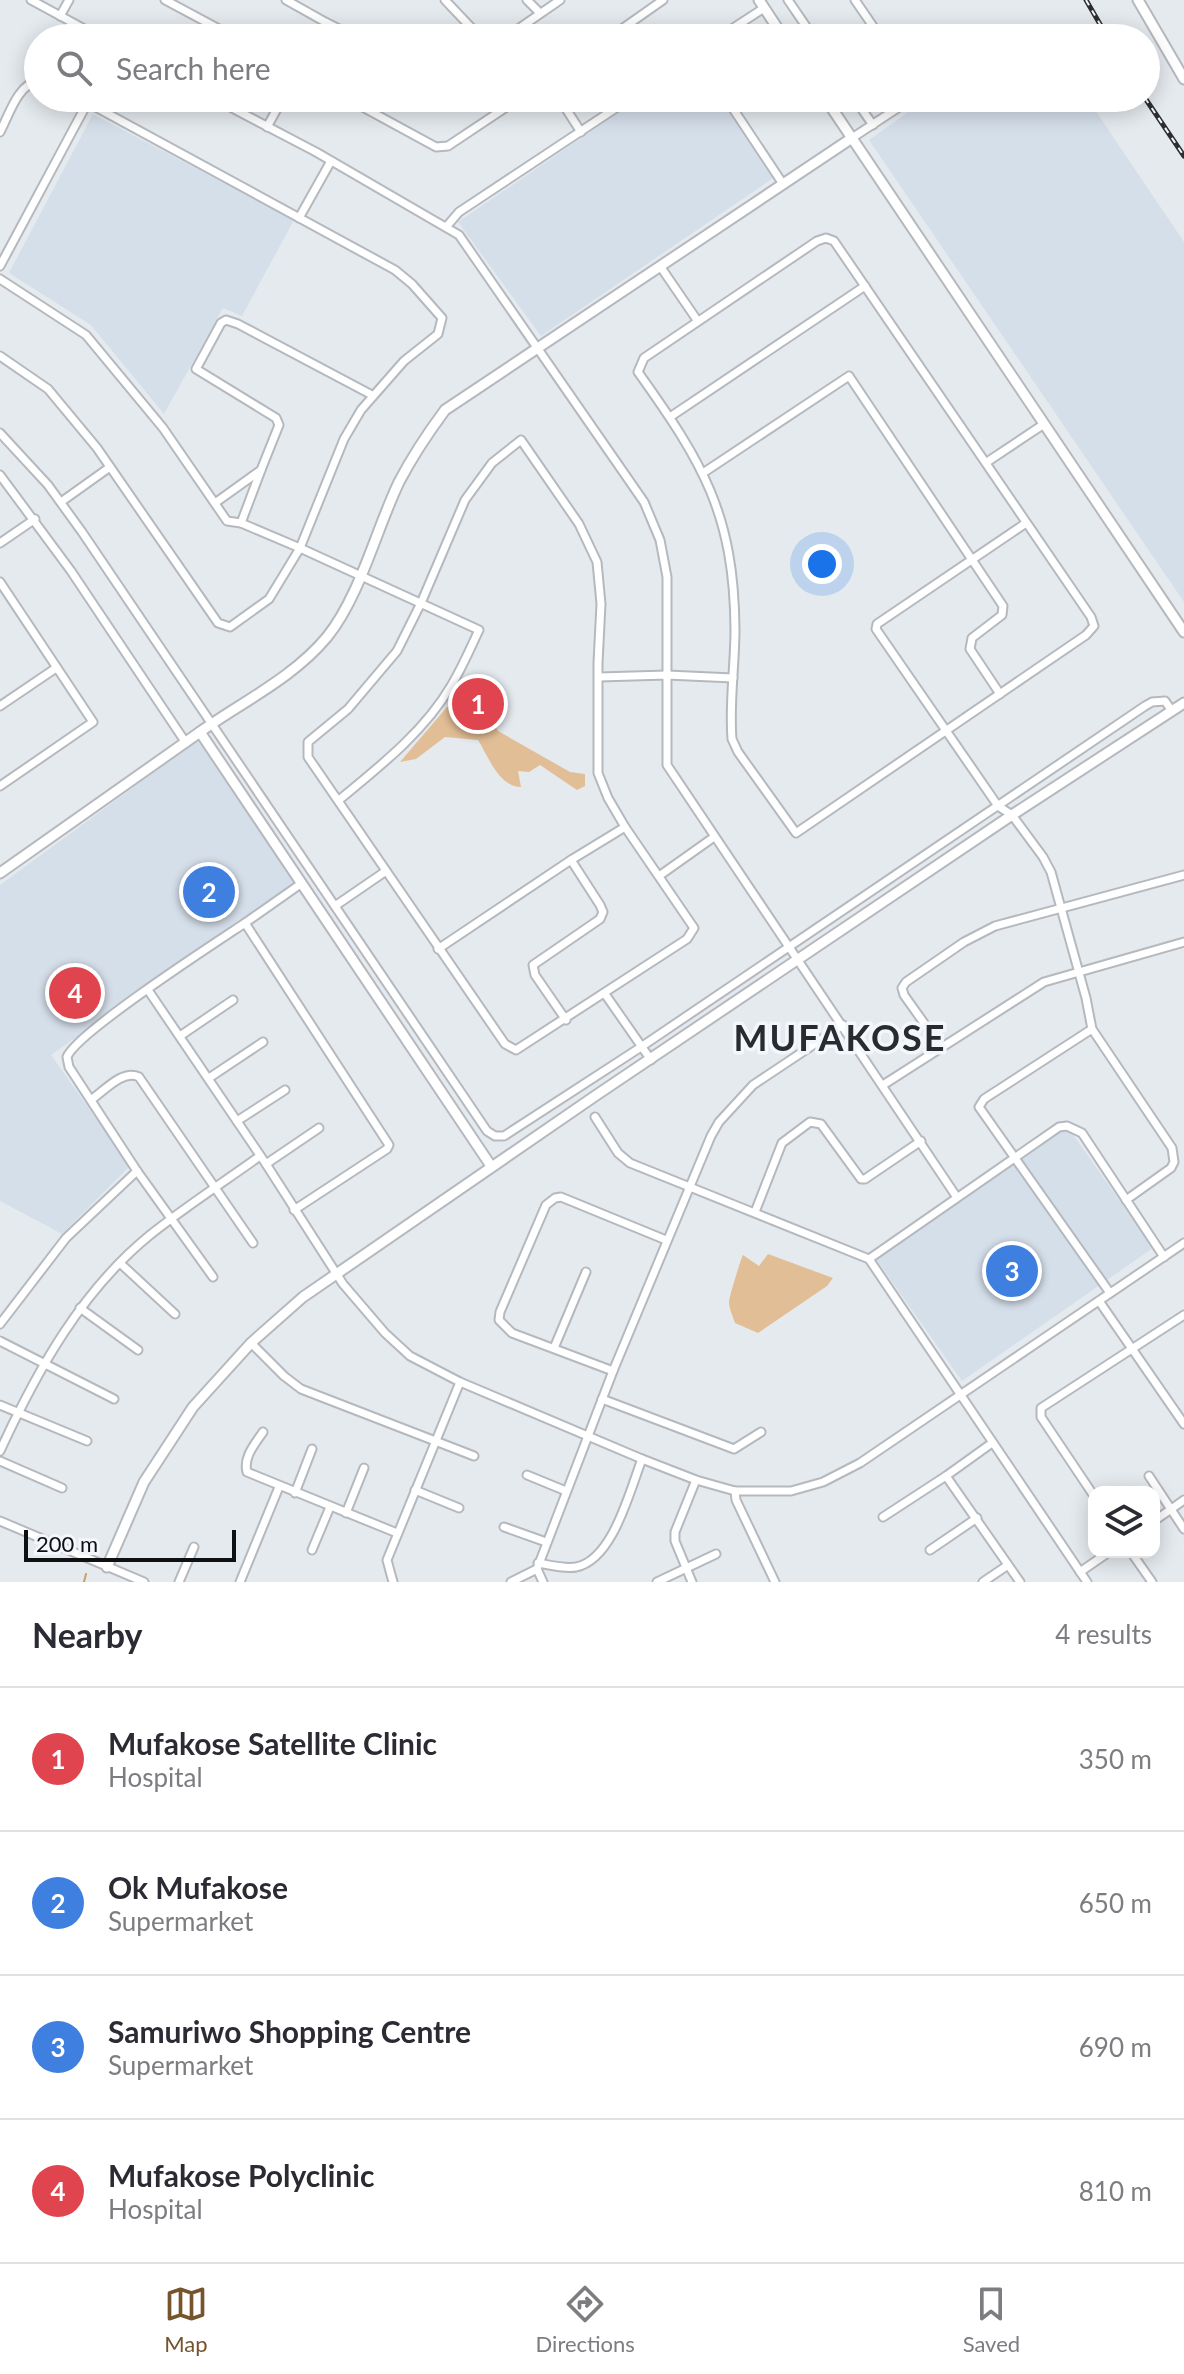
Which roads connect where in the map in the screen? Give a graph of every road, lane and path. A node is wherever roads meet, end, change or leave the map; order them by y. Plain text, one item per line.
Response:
1 (31, 0) edge
2 (69, 0) edge
3 (165, 0) edge
4 (286, 0) edge
5 (445, 0) edge
6 (527, 0) edge
7 (560, 0) edge
8 (663, 0) edge
9 (788, 0) edge
10 (855, 0) edge
11 (1138, 0) edge
12 (761, 4) edge
13 (540, 13) junction
14 (60, 16) junction
15 (327, 23) edge
16 (75, 24) edge
17 (210, 24) edge
18 (468, 24) edge
19 (528, 24) edge
20 (629, 24) edge
21 (736, 24) edge
22 (775, 24) edge
23 (804, 24) edge
24 (871, 24) edge
25 (1152, 24) edge
26 (1160, 38) edge
27 (1184, 79) edge
28 (24, 86) edge
29 (83, 112) edge
30 (110, 112) edge
31 (239, 112) edge
32 (275, 112) edge
33 (371, 112) edge
34 (497, 112) edge
35 (568, 112) edge
36 (610, 112) edge
37 (735, 112) edge
38 (834, 112) edge
39 (864, 112) edge
40 (892, 112) edge
41 (873, 125) junction
42 (267, 127) junction
43 (0, 132) edge
44 (581, 132) junction
45 (852, 138) junction
46 (331, 161) junction
47 (783, 184) junction
48 (299, 218) junction
49 (447, 226) junction
50 (0, 266) edge
51 (660, 266) junction
52 (0, 279) edge
53 (865, 286) junction
54 (697, 320) junction
55 (539, 347) junction
56 (0, 356) edge
57 (372, 395) junction
58 (670, 417) junction
59 (1044, 424) junction
60 (0, 433) edge
61 (987, 462) junction
62 (110, 467) junction
63 (261, 470) junction
64 (703, 473) junction
65 (0, 475) edge
66 (61, 502) junction
67 (215, 503) junction
68 (35, 519) junction
69 (241, 523) junction
70 (1026, 523) junction
71 (0, 543) edge
72 (300, 548) junction
73 (973, 560) junction
74 (361, 576) junction
75 (0, 582) edge
76 (421, 603) junction
77 (1184, 632) edge
78 (56, 668) junction
79 (667, 675) junction
80 (599, 677) junction
81 (733, 678) junction
82 (1000, 694) junction
83 (1184, 703) edge
84 (0, 706) edge
85 (1172, 711) junction
86 (210, 725) junction
87 (200, 732) junction
88 (947, 732) junction
89 (186, 743) junction
90 (0, 786) edge
91 (339, 800) junction
92 (998, 806) junction
93 (1012, 815) junction
94 (625, 827) junction
95 (714, 837) junction
96 (571, 860) junction
97 (386, 871) junction
98 (0, 873) edge
99 (1184, 875) edge
100 (659, 876) junction
101 (302, 883) junction
102 (335, 906) junction
103 (1060, 910) junction
104 (245, 923) junction
105 (1184, 942) edge
106 (790, 947) junction
107 (438, 949) junction
108 (798, 960) junction
109 (1079, 970) junction
110 (148, 990) junction
111 (605, 994) junction
112 (233, 1000) dead end
113 (566, 1020) junction
114 (843, 1025) junction
115 (1092, 1029) junction
116 (180, 1036) junction
117 (263, 1042) dead end
118 (641, 1047) junction
119 (941, 1047) junction
120 (651, 1060) junction
121 (209, 1078) junction
122 (883, 1085) junction
123 (285, 1090) dead end
124 (91, 1100) junction
125 (595, 1117) dead end
126 (237, 1121) junction
127 (319, 1128) dead end
128 (921, 1141) junction
129 (260, 1156) junction
130 (1014, 1157) junction
131 (266, 1164) junction
132 (491, 1166) junction
133 (137, 1171) junction
134 (689, 1187) junction
135 (215, 1189) junction
136 (956, 1196) junction
137 (1126, 1200) junction
138 (294, 1210) junction
139 (755, 1212) junction
140 (171, 1220) junction
141 (666, 1240) junction
142 (253, 1243) dead end
143 (1184, 1243) edge
144 (1164, 1257) junction
145 (869, 1259) junction
146 (120, 1263) junction
147 (586, 1272) dead end
148 (336, 1274) junction
149 (213, 1277) dead end
150 (1110, 1293) junction
151 (1099, 1301) junction
152 (80, 1308) junction
153 (175, 1314) dead end
154 (1184, 1317) edge
155 (0, 1324) edge
156 (0, 1341) edge
157 (251, 1343) junction
158 (554, 1348) junction
159 (1132, 1348) junction
160 (138, 1350) dead end
161 (44, 1363) junction
162 (613, 1371) junction
163 (460, 1382) junction
164 (960, 1397) junction
165 (114, 1399) dead end
166 (602, 1399) junction
167 (0, 1405) edge
168 (18, 1413) junction
169 (1184, 1424) edge
170 (263, 1432) dead end
171 (761, 1432) dead end
172 (587, 1436) junction
173 (87, 1441) dead end
174 (434, 1442) junction
175 (992, 1443) junction
176 (312, 1449) dead end
177 (0, 1451) edge
178 (474, 1456) dead end
179 (642, 1459) junction
180 (0, 1461) edge
181 (364, 1468) dead end
182 (527, 1475) dead end
183 (946, 1476) junction
184 (1149, 1476) dead end
185 (696, 1480) junction
186 (279, 1487) junction
187 (1088, 1487) edge
188 (62, 1488) dead end
189 (415, 1490) junction
190 (566, 1491) junction
191 (735, 1491) junction
192 (295, 1493) junction
193 (1184, 1500) edge
194 (330, 1507) junction
195 (459, 1508) dead end
196 (1171, 1509) junction
197 (346, 1513) junction
198 (883, 1517) dead end
199 (1160, 1517) edge
200 (977, 1518) junction
201 (0, 1521) edge
202 (504, 1527) dead end
203 (1184, 1529) edge
204 (397, 1533) junction
205 (546, 1542) junction
206 (194, 1547) dead end
207 (312, 1550) dead end
208 (930, 1550) dead end
209 (716, 1554) dead end
210 (1100, 1558) edge
211 (1135, 1558) edge
212 (1008, 1565) junction
213 (538, 1566) junction
214 (107, 1567) junction
215 (686, 1567) junction
216 (119, 1572) junction
217 (1080, 1572) junction
218 (116, 1582) edge
219 (144, 1582) edge
220 (179, 1582) edge
221 (240, 1582) edge
222 (393, 1582) edge
223 (511, 1582) edge
224 (543, 1582) edge
225 (657, 1582) edge
226 (692, 1582) edge
227 (775, 1582) edge
228 (983, 1582) edge
229 (1020, 1582) edge
230 (1087, 1582) edge
231 (1152, 1582) edge

1 - 14 street
2 - 14 street
3 - 17 street
4 - 15 street
5 - 18 street
6 - 13 street
7 - 13 street
8 - 20 street
9 - 23 street
10 - 24 street
11 - 25 street
12 - 21 street
12 - 22 street
13 - 19 street
14 - 16 street
26 - 27 street
28 - 43 street
29 - 50 street
30 - 48 street
31 - 42 street
32 - 42 street
33 - 34 street
35 - 44 street
36 - 44 street
37 - 47 street
38 - 45 street
39 - 41 street
40 - 41 street
41 - 45 street
42 - 46 street
44 - 49 street
45 - 47 street
45 - 59 street
46 - 48 street
46 - 49 street
47 - 51 street
48 - 57 street
49 - 55 street
51 - 54 street
51 - 55 street
52 - 67 street
53 - 54 street
53 - 58 street
53 - 61 street
54 - 58 street
55 - 74 street
55 - 79 street
56 - 62 street
57 - 63 street
57 - 72 street
58 - 64 street
59 - 61 street
59 - 77 street
60 - 66 street
61 - 70 street
62 - 66 street
62 - 72 street
63 - 67 street
63 - 69 street
64 - 73 street
64 - 81 street
65 - 68 street
66 - 86 street
67 - 69 street
68 - 71 street
68 - 89 street
69 - 72 street
70 - 73 street
70 - 82 street
72 - 74 street
73 - 82 street
73 - 88 street
74 - 76 street
74 - 86 street
75 - 78 street
76 - 80 street
76 - 91 street
76 - 91 street
78 - 84 street
78 - 90 street
79 - 80 street
79 - 81 street
79 - 95 street
80 - 94 street
81 - 88 street
82 - 88 street
83 - 85 street
85 - 92 street
85 - 93 street
86 - 87 street
86 - 102 street
87 - 89 street
87 - 101 street
88 - 92 street
89 - 98 street
91 - 97 street
92 - 93 street
92 - 106 street
93 - 103 street
93 - 108 street
94 - 96 street
94 - 100 street
95 - 100 street
95 - 106 street
96 - 107 street
96 - 113 street
97 - 102 street
97 - 107 street
99 - 103 street
100 - 111 street
101 - 104 street
101 - 132 street
102 - 118 street
103 - 109 street
103 - 119 street
104 - 110 street
104 - 138 street
105 - 109 street
106 - 108 street
106 - 118 street
107 - 113 street
108 - 114 street
108 - 120 street
109 - 115 street
109 - 119 street
110 - 116 street
110 - 124 street
111 - 113 street
111 - 118 street
112 - 116 street
114 - 122 street
114 - 134 street
115 - 130 street
115 - 137 street
116 - 121 street
117 - 121 street
118 - 120 street
119 - 122 street
120 - 132 street
121 - 126 street
122 - 128 street
123 - 126 street
124 - 133 street
124 - 135 street
125 - 134 street
126 - 129 street
127 - 131 street
128 - 136 street
128 - 139 street
129 - 131 street
129 - 135 street
130 - 136 street
130 - 137 street
130 - 150 street
131 - 138 street
132 - 148 street
133 - 140 street
133 - 155 street
134 - 139 street
134 - 141 street
135 - 140 street
135 - 142 street
136 - 145 street
137 - 144 street
138 - 148 street
139 - 145 street
140 - 146 street
140 - 149 street
141 - 158 street
141 - 162 street
143 - 144 street
144 - 150 street
145 - 164 street
146 - 152 street
146 - 153 street
147 - 158 street
148 - 157 street
148 - 163 street
150 - 151 street
151 - 159 street
151 - 164 street
152 - 160 street
152 - 161 street
154 - 159 street
156 - 161 street
157 - 174 street
157 - 214 street
158 - 162 street
159 - 169 street
159 - 187 street
161 - 165 street
161 - 168 street
162 - 166 street
163 - 172 street
163 - 174 street
164 - 175 street
164 - 191 street
166 - 171 street
166 - 172 street
167 - 168 street
168 - 173 street
168 - 177 street
170 - 186 street
172 - 179 street
172 - 190 street
174 - 178 street
174 - 189 street
175 - 183 street
175 - 217 street
176 - 192 street
179 - 185 street
179 - 213 street
180 - 188 street
181 - 197 street
182 - 190 street
183 - 198 street
183 - 200 street
184 - 196 street
185 - 191 street
185 - 215 street
186 - 192 street
186 - 221 street
189 - 195 street
189 - 204 street
190 - 205 street
191 - 227 street
192 - 194 street
193 - 196 street
194 - 197 street
194 - 207 street
196 - 199 street
196 - 203 street
197 - 204 street
200 - 208 street
200 - 212 street
201 - 214 street
202 - 205 street
204 - 222 street
205 - 213 street
206 - 220 street
209 - 215 street
210 - 217 street
211 - 231 street
212 - 228 street
212 - 229 street
213 - 223 street
213 - 224 street
214 - 216 street
215 - 225 street
215 - 226 street
216 - 218 street
216 - 219 street
217 - 230 street

